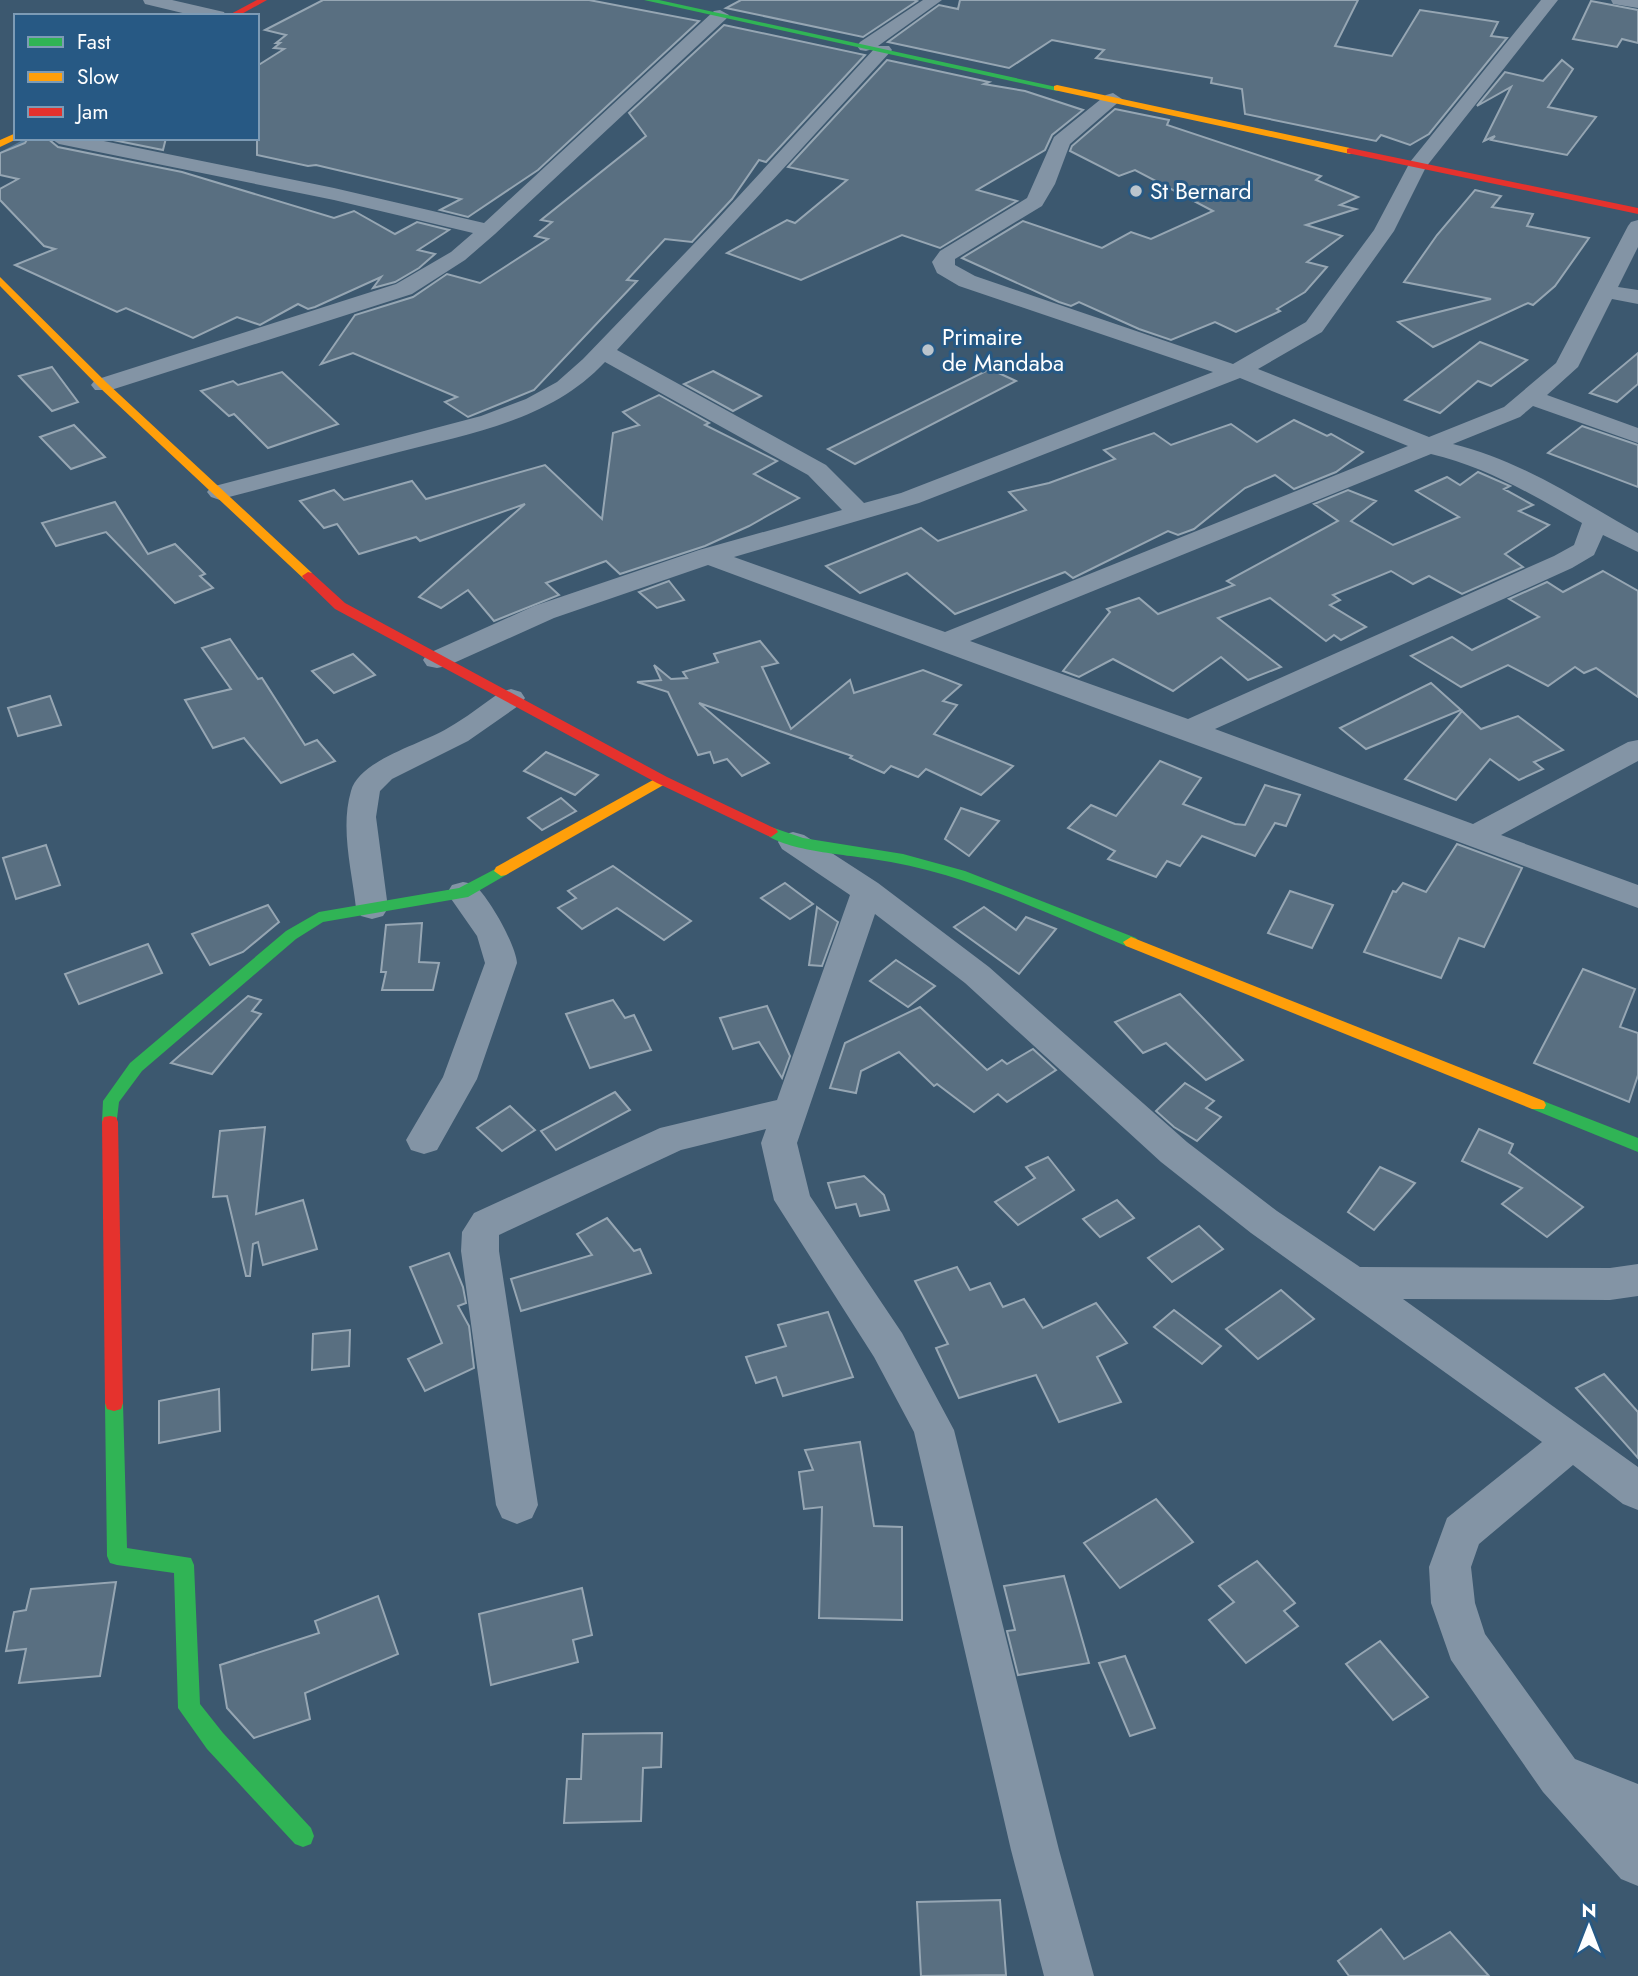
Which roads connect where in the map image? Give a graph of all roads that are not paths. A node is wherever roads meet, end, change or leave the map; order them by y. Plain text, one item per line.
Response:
1 (150, 0) edge
2 (263, 0) edge
3 (648, 0) edge
4 (934, 0) edge
5 (1550, 0) edge
6 (1619, 0) edge
7 (1638, 4) edge
8 (210, 14) edge
9 (235, 14) edge
10 (720, 15) junction
11 (874, 48) junction
12 (1113, 99) junction
13 (69, 140) edge
14 (1417, 166) junction
15 (1638, 211) edge
16 (1638, 226) edge
17 (488, 230) junction
18 (0, 280) edge
19 (1606, 291) junction
20 (1638, 297) edge
21 (602, 351) junction
22 (1238, 371) junction
23 (103, 385) junction
24 (1530, 397) junction
25 (1638, 436) edge
26 (1430, 446) junction
27 (219, 492) junction
28 (859, 513) junction
29 (1596, 520) junction
30 (1638, 544) edge
31 (708, 556) junction
32 (947, 641) junction
33 (437, 660) junction
34 (511, 698) junction
35 (1189, 730) junction
36 (1638, 749) edge
37 (662, 779) junction
38 (1475, 836) junction
39 (793, 842) junction
40 (867, 891) junction
41 (463, 893) junction
42 (1638, 897) edge
43 (372, 908) junction
44 (790, 1110) junction
45 (424, 1140) dead end
46 (1638, 1144) edge
47 (1638, 1280) edge
48 (1353, 1283) junction
49 (1573, 1441) junction
50 (1638, 1491) edge
51 (517, 1505) dead end
52 (1559, 1776) junction
53 (1638, 1807) edge
54 (303, 1836) dead end
55 (1638, 1862) edge
56 (1069, 1976) edge

1 - 8 street
2 - 9 street
3 - 10 street
4 - 11 street
5 - 14 street
6 - 7 street
10 - 11 street
10 - 17 street
11 - 12 street
11 - 21 street
12 - 14 street
12 - 22 street
13 - 17 street
14 - 15 street
14 - 22 street
16 - 19 street
17 - 23 street
18 - 23 street
19 - 20 street
19 - 24 street
21 - 27 street
21 - 28 street
22 - 26 street
22 - 28 street
23 - 27 street
24 - 25 street
24 - 26 street
26 - 29 street
26 - 32 street
27 - 33 street
28 - 31 street
29 - 30 street
29 - 35 street
31 - 32 street
31 - 33 street
32 - 35 street
33 - 34 street
34 - 37 street
34 - 43 street
35 - 38 street
36 - 38 street
37 - 39 street
37 - 41 street
38 - 42 street
39 - 40 street
39 - 46 street
40 - 44 street
40 - 48 street
41 - 43 street
41 - 45 street
43 - 54 street
44 - 51 street
44 - 56 street
47 - 48 street
48 - 49 street
49 - 50 street
49 - 52 street
52 - 53 street
52 - 55 street

